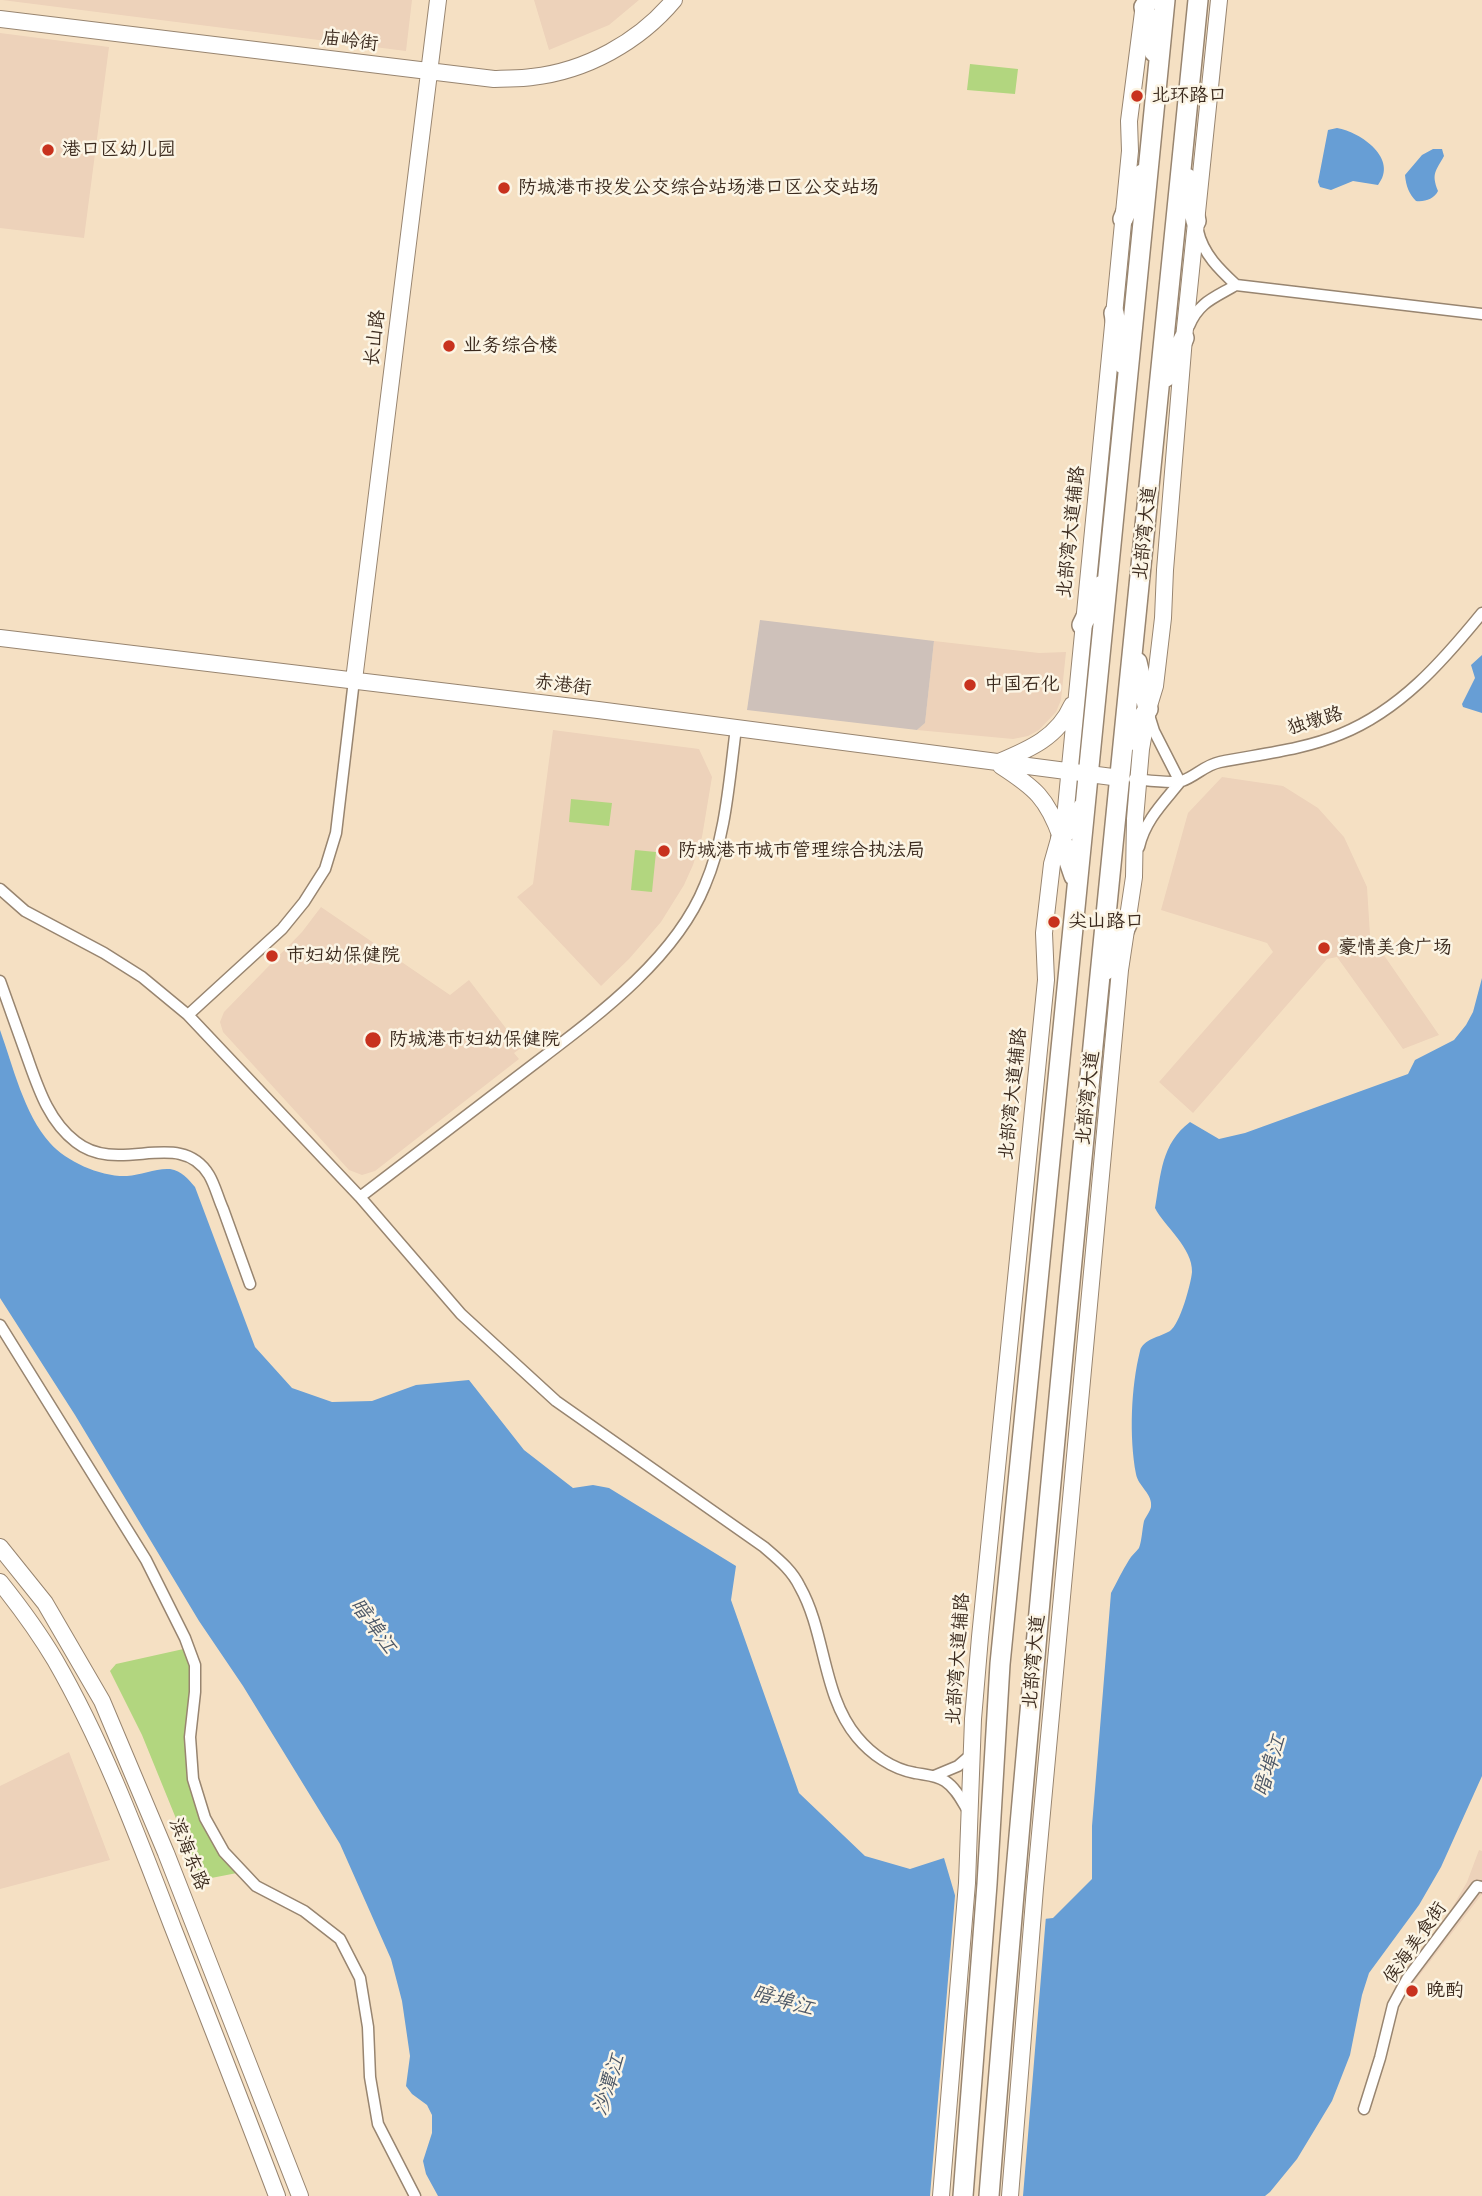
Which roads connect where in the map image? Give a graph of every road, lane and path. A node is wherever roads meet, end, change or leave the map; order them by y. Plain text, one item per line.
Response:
1 (438, 0) edge
2 (674, 0) edge
3 (1165, 0) edge
4 (1198, 0) edge
5 (1219, 0) edge
6 (1145, 2) edge
7 (0, 19) edge
8 (1158, 69) junction
9 (429, 72) junction
10 (1150, 157) junction
11 (1182, 158) junction
12 (1123, 219) junction
13 (1196, 221) junction
14 (1236, 285) junction
15 (1114, 313) junction
16 (1482, 314) edge
17 (1184, 338) junction
18 (1127, 386) junction
19 (1159, 394) junction
20 (1108, 571) junction
21 (1482, 613) edge
22 (1082, 625) junction
23 (0, 638) edge
24 (1134, 645) junction
25 (354, 680) junction
26 (1076, 697) junction
27 (1147, 709) junction
28 (736, 728) junction
29 (1124, 747) junction
30 (996, 762) junction
31 (1078, 773) junction
32 (1129, 779) junction
33 (1180, 782) junction
34 (1085, 804) junction
35 (1061, 838) junction
36 (1133, 877) junction
37 (1077, 884) junction
38 (0, 889) edge
39 (1128, 922) junction
40 (0, 981) edge
41 (1100, 984) junction
42 (188, 1015) junction
43 (360, 1197) junction
44 (250, 1284) dead end
45 (0, 1325) edge
46 (0, 1547) edge
47 (0, 1582) edge
48 (973, 1753) junction
49 (934, 1776) junction
50 (971, 1816) junction
51 (1482, 1887) edge
52 (1364, 2109) dead end
53 (300, 2191) edge
54 (275, 2194) edge
55 (415, 2196) edge
56 (941, 2196) edge
57 (963, 2196) edge
58 (989, 2196) edge
59 (1010, 2196) edge

1 - 9 main road, 长山路
2 - 9 main road, 庙岭街
3 - 8 highway, 北部湾大道
4 - 11 highway, 北部湾大道
5 - 13 main road
6 - 8 highway
6 - 12 main road, 北部湾大道辅路
7 - 9 main road, 庙岭街
8 - 10 highway, 北部湾大道
9 - 25 main road, 长山路
10 - 12 highway
10 - 18 highway, 北部湾大道
11 - 13 highway
11 - 19 highway, 北部湾大道
12 - 15 main road, 北部湾大道辅路
13 - 14 street
13 - 17 main road
14 - 16 street
14 - 17 street
15 - 18 highway
15 - 22 main road, 北部湾大道辅路
17 - 19 highway
17 - 27 main road
18 - 20 highway, 北部湾大道
19 - 24 highway, 北部湾大道
20 - 22 highway
20 - 31 highway, 北部湾大道
21 - 33 street, 独墩路
22 - 26 main road, 北部湾大道辅路
23 - 25 main road, 赤港街
24 - 27 highway
24 - 29 highway, 北部湾大道
25 - 28 main road, 赤港街
25 - 42 street
26 - 30 main road
26 - 31 main road, 北部湾大道辅路
27 - 29 highway
27 - 32 main road
27 - 33 street
28 - 30 main road, 赤港街
28 - 43 street
29 - 32 highway, 北部湾大道
30 - 31 main road, 赤港街
30 - 35 main road
31 - 32 main road, 赤港街
31 - 34 highway, 北部湾大道
31 - 35 main road, 北部湾大道辅路
32 - 33 street
32 - 36 main road
32 - 41 highway, 北部湾大道
33 - 36 street
34 - 35 highway
34 - 37 highway, 北部湾大道
35 - 37 highway
35 - 48 main road, 北部湾大道辅路
36 - 39 main road
37 - 57 highway, 北部湾大道
38 - 42 street
39 - 41 highway
39 - 59 main road
40 - 44 street
41 - 58 highway, 北部湾大道
42 - 43 street
43 - 49 street
45 - 55 street
46 - 53 main road, 滨海东路
47 - 54 main road
48 - 49 street
48 - 50 main road, 北部湾大道辅路
49 - 50 street
50 - 56 main road, 北部湾大道辅路
51 - 52 street, 侯海美食街

